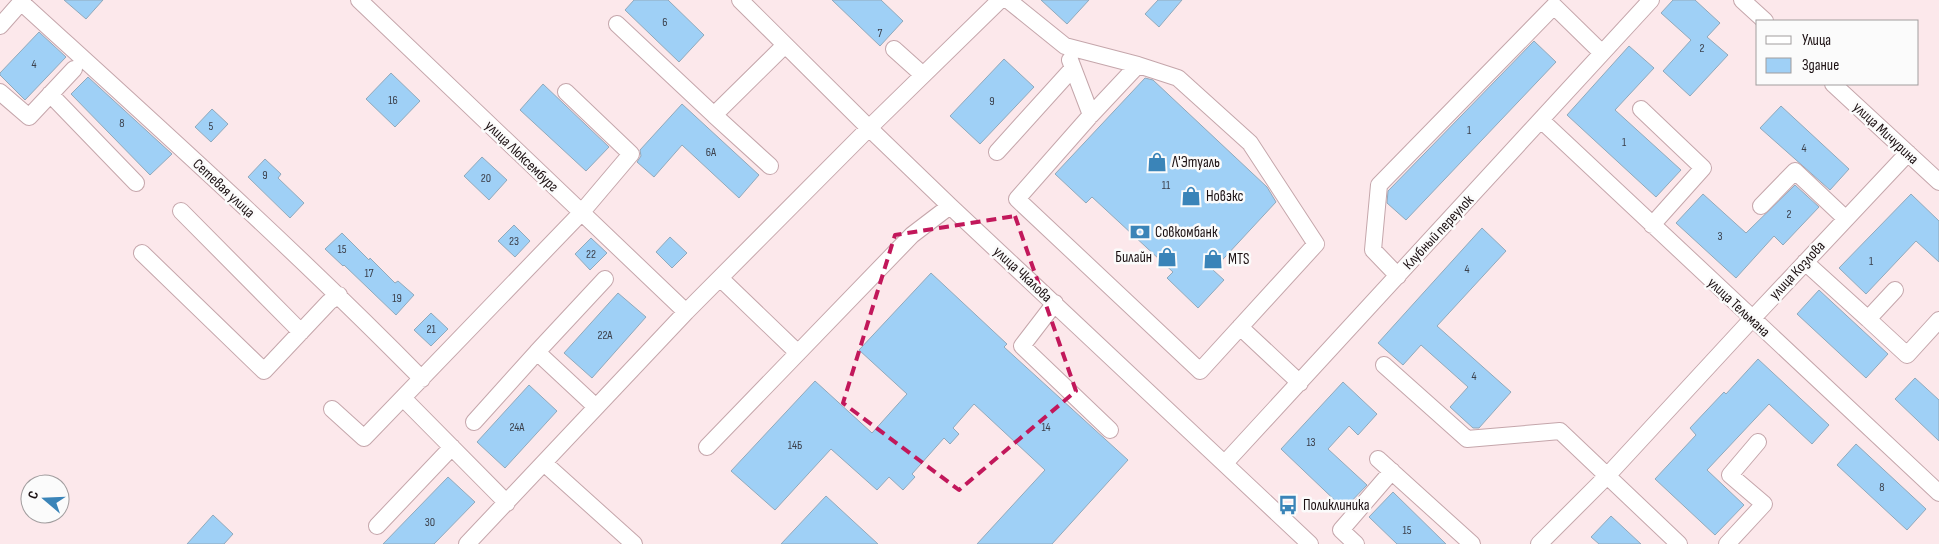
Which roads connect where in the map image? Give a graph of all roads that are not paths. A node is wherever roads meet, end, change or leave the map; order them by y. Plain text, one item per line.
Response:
1 (359, 0) edge
2 (740, 0) edge
3 (1000, 0) edge
4 (1008, 0) edge
5 (1651, 0) edge
6 (1742, 0) edge
7 (22, 1) edge
8 (1764, 20) edge
9 (617, 24) dead end
10 (0, 26) edge
11 (785, 45) junction
12 (1065, 46) junction
13 (894, 49) dead end
14 (1602, 53) junction
15 (1138, 65) junction
16 (1073, 68) junction
17 (74, 69) dead end
18 (923, 75) junction
19 (1834, 85) edge
20 (0, 92) edge
21 (566, 92) dead end
22 (50, 94) junction
23 (1640, 109) dead end
24 (1091, 114) junction
25 (714, 115) junction
26 (1541, 120) junction
27 (868, 128) junction
28 (997, 152) dead end
29 (1908, 153) junction
30 (770, 166) dead end
31 (136, 182) dead end
32 (1939, 182) edge
33 (950, 206) junction
34 (1761, 206) dead end
35 (181, 211) dead end
36 (581, 213) junction
37 (1846, 218) junction
38 (1652, 225) junction
39 (142, 253) dead end
40 (1805, 262) junction
41 (1398, 276) junction
42 (720, 278) junction
43 (605, 280) dead end
44 (1895, 290) dead end
45 (339, 294) junction
46 (1054, 303) junction
47 (686, 312) junction
48 (1752, 318) junction
49 (1868, 320) junction
50 (1939, 320) edge
51 (1240, 327) junction
52 (301, 332) junction
53 (537, 352) junction
54 (798, 353) junction
55 (1384, 365) dead end
56 (422, 378) junction
57 (1300, 382) junction
58 (403, 398) junction
59 (596, 407) junction
60 (332, 410) dead end
61 (474, 422) dead end
62 (1110, 430) dead end
63 (1758, 442) dead end
64 (452, 447) junction
65 (707, 448) dead end
66 (1378, 459) dead end
67 (1226, 463) junction
68 (544, 464) junction
69 (1392, 471) junction
70 (1607, 476) junction
71 (1939, 493) edge
72 (507, 502) junction
73 (378, 526) dead end
74 (467, 544) edge
75 (634, 544) edge
76 (1310, 544) edge
77 (1356, 544) edge
78 (1472, 544) edge
79 (1539, 544) edge
80 (1679, 544) edge
81 (1727, 544) edge

1 - 36 street, улица Люксембург
2 - 11 street, улица Чкалова
3 - 18 street
4 - 12 street
5 - 14 street, Клубный переулок
6 - 8 street
7 - 10 street
7 - 45 street, Сетевая улица
9 - 25 street
11 - 25 street
11 - 27 street, улица Чкалова
12 - 15 street
12 - 16 street
13 - 18 street
14 - 26 street, Клубный переулок
14 - 41 street
15 - 24 street
15 - 51 street
16 - 24 street
16 - 28 street
17 - 22 street
18 - 27 street
19 - 29 street, улица Мичурина
20 - 22 street
21 - 36 street
22 - 31 street
23 - 38 street
24 - 51 street
25 - 30 street
26 - 38 street, улица Тельмана
26 - 41 street, Клубный переулок
27 - 33 street, улица Чкалова
27 - 42 street
29 - 32 street, улица Мичурина
29 - 37 street, улица Козлова
33 - 46 street, улица Чкалова
33 - 54 street
34 - 37 street
35 - 52 street
36 - 47 street, улица Люксембург
36 - 56 street
37 - 40 street, улица Козлова
38 - 48 street, улица Тельмана
39 - 52 street
40 - 48 street, улица Козлова
40 - 49 street
41 - 57 street, Клубный переулок
42 - 47 street
42 - 54 street
43 - 53 street
44 - 49 street
45 - 52 street
45 - 56 street, Сетевая улица
46 - 62 street
46 - 67 street, улица Чкалова
47 - 59 street
48 - 70 street, улица Козлова
48 - 71 street, улица Тельмана
49 - 50 street
51 - 57 street
53 - 59 street
53 - 61 street
54 - 65 street
55 - 70 street
56 - 58 street
57 - 67 street, Клубный переулок
58 - 60 street
58 - 64 street
59 - 68 street
63 - 81 street
64 - 72 street
64 - 73 street
66 - 69 street
67 - 76 street, улица Чкалова
68 - 72 street
68 - 75 street
69 - 77 street
69 - 78 street
70 - 79 street, улица Козлова
70 - 80 street
72 - 74 street

